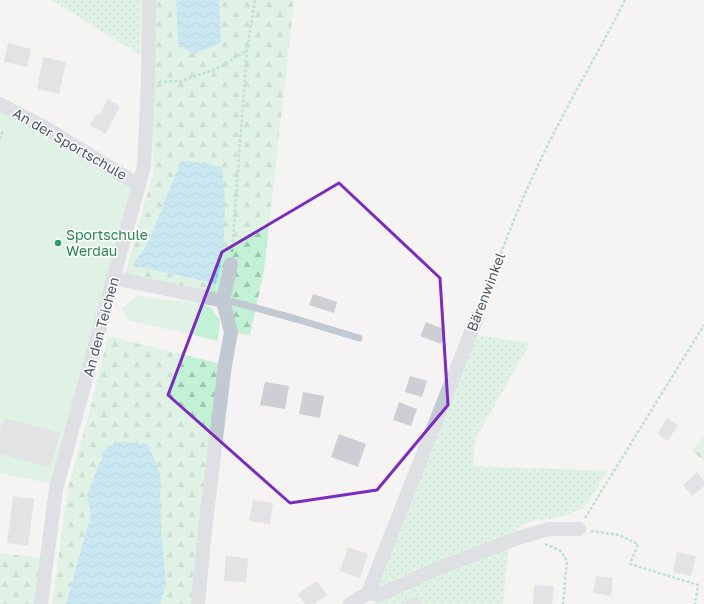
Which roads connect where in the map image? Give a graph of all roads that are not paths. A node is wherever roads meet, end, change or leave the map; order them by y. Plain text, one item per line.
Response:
1 (149, 0) edge
2 (0, 104) edge
3 (139, 185) junction
4 (231, 264) road end
5 (114, 278) junction
6 (222, 302) junction
7 (476, 317) road end
8 (359, 338) dead end
9 (579, 529) road end
10 (368, 592) junction
11 (41, 604) edge
12 (198, 604) edge
13 (350, 604) edge

1 - 3 street, An den Teichen
2 - 3 street, An der Sportschule
3 - 5 street, An den Teichen
4 - 6 street
5 - 6 street
5 - 11 street, An den Teichen
6 - 8 lane
6 - 12 street
7 - 10 street, Bärenwinkel
9 - 10 street
10 - 13 street

